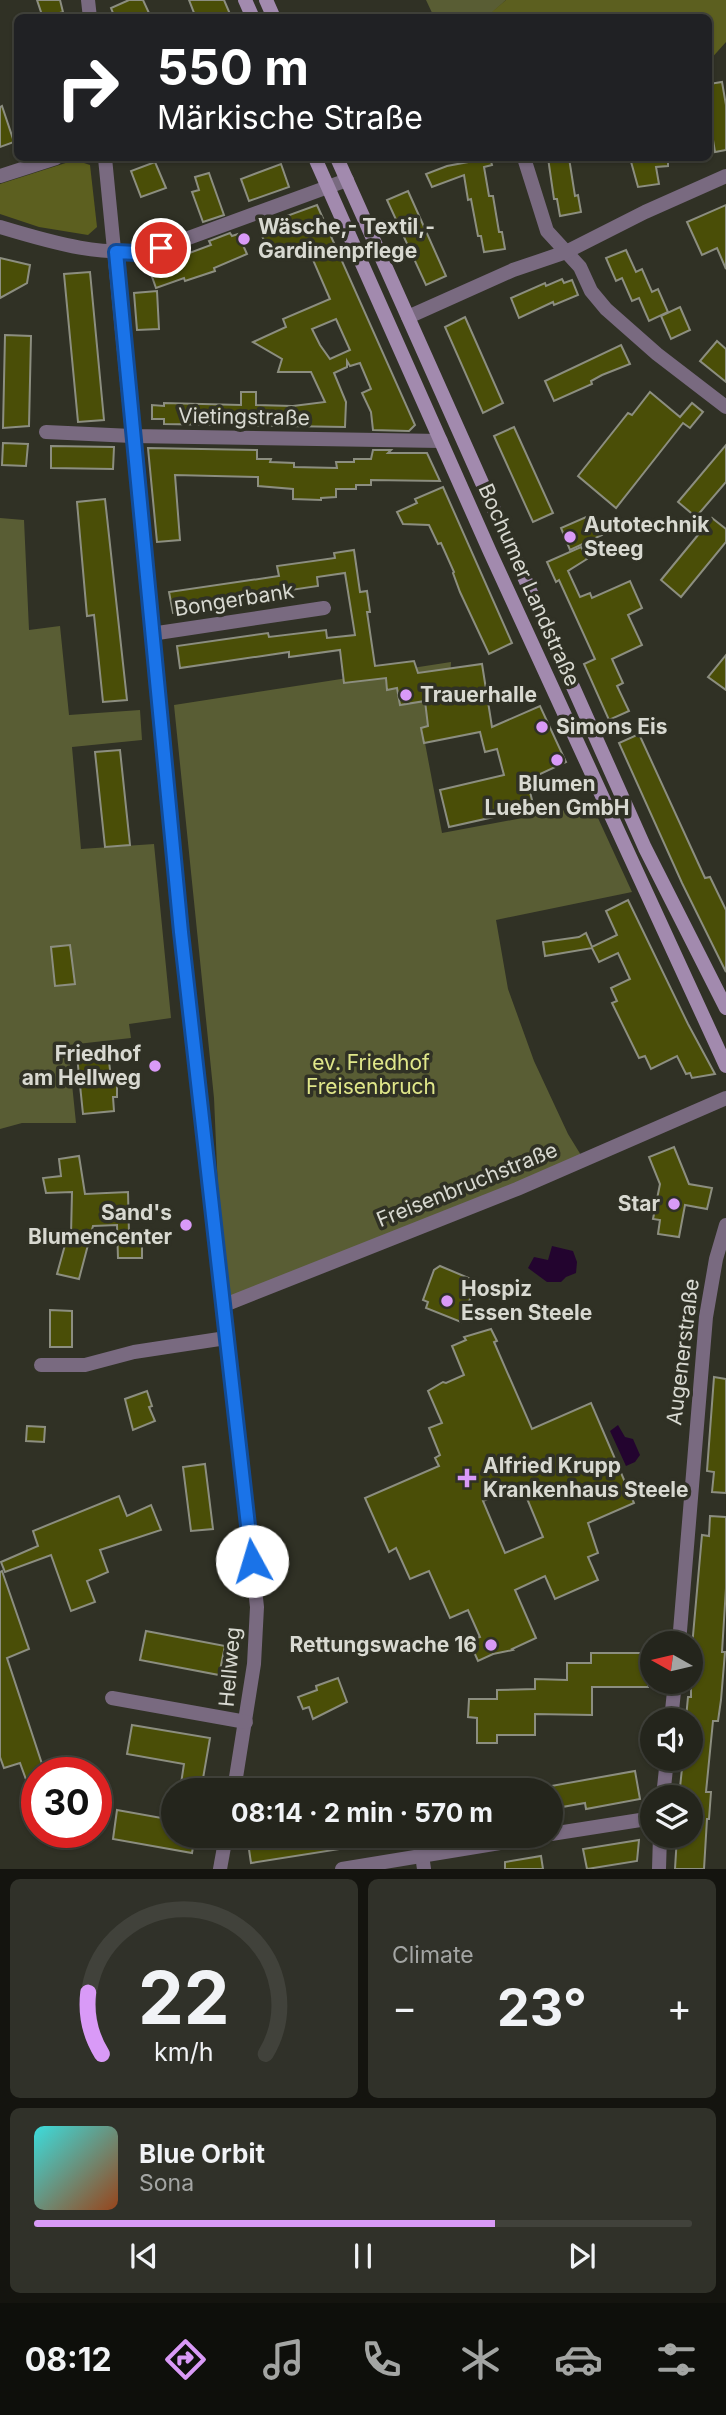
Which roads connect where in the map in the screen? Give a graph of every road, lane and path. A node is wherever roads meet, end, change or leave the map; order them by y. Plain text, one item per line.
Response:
1 (47, 161) edge
2 (105, 161) edge
3 (316, 161) edge
4 (338, 161) edge
5 (525, 161) edge
6 (0, 176) edge
7 (726, 176) edge
8 (347, 180) junction
9 (329, 188) junction
10 (0, 227) edge
11 (116, 252) junction
12 (566, 252) junction
13 (408, 317) junction
14 (726, 407) edge
15 (46, 432) dead end
16 (132, 436) junction
17 (441, 441) junction
18 (324, 607) dead end
19 (151, 634) junction
20 (726, 1008) edge
21 (726, 1066) edge
22 (726, 1098) edge
23 (725, 1230) edge
24 (222, 1306) junction
25 (226, 1338) junction
26 (41, 1365) dead end
27 (680, 1631) edge
28 (112, 1698) dead end
29 (246, 1722) junction
30 (236, 1778) edge
31 (640, 1820) edge
32 (563, 1833) edge
33 (224, 1848) edge
34 (488, 1848) edge
35 (660, 1848) edge
36 (423, 1862) edge
37 (220, 1869) edge
38 (342, 1869) edge
39 (659, 1869) edge

1 - 6 street
2 - 11 street, Hellweg
3 - 9 main road, Bochumer Landstraße
4 - 8 main road, Bochumer Landstraße
5 - 12 street
7 - 12 street
8 - 9 street
8 - 13 main road, Bochumer Landstraße
9 - 11 street
9 - 17 main road, Bochumer Landstraße
10 - 11 street
11 - 16 street, Hellweg
12 - 13 street
12 - 14 street
13 - 20 main road, Bochumer Landstraße
15 - 16 street, Vietingstraße
16 - 17 street, Vietingstraße
16 - 19 street, Hellweg
17 - 21 main road, Bochumer Landstraße
18 - 19 street, Bongerbank
19 - 24 street, Hellweg
22 - 24 street, Freisenbruchstraße
23 - 27 street, Augenerstraße
24 - 25 street, Hellweg
25 - 26 street
25 - 29 street, Hellweg
28 - 29 street
29 - 30 street, Hellweg
31 - 32 street
33 - 37 street
34 - 36 street
35 - 39 street
36 - 38 street

